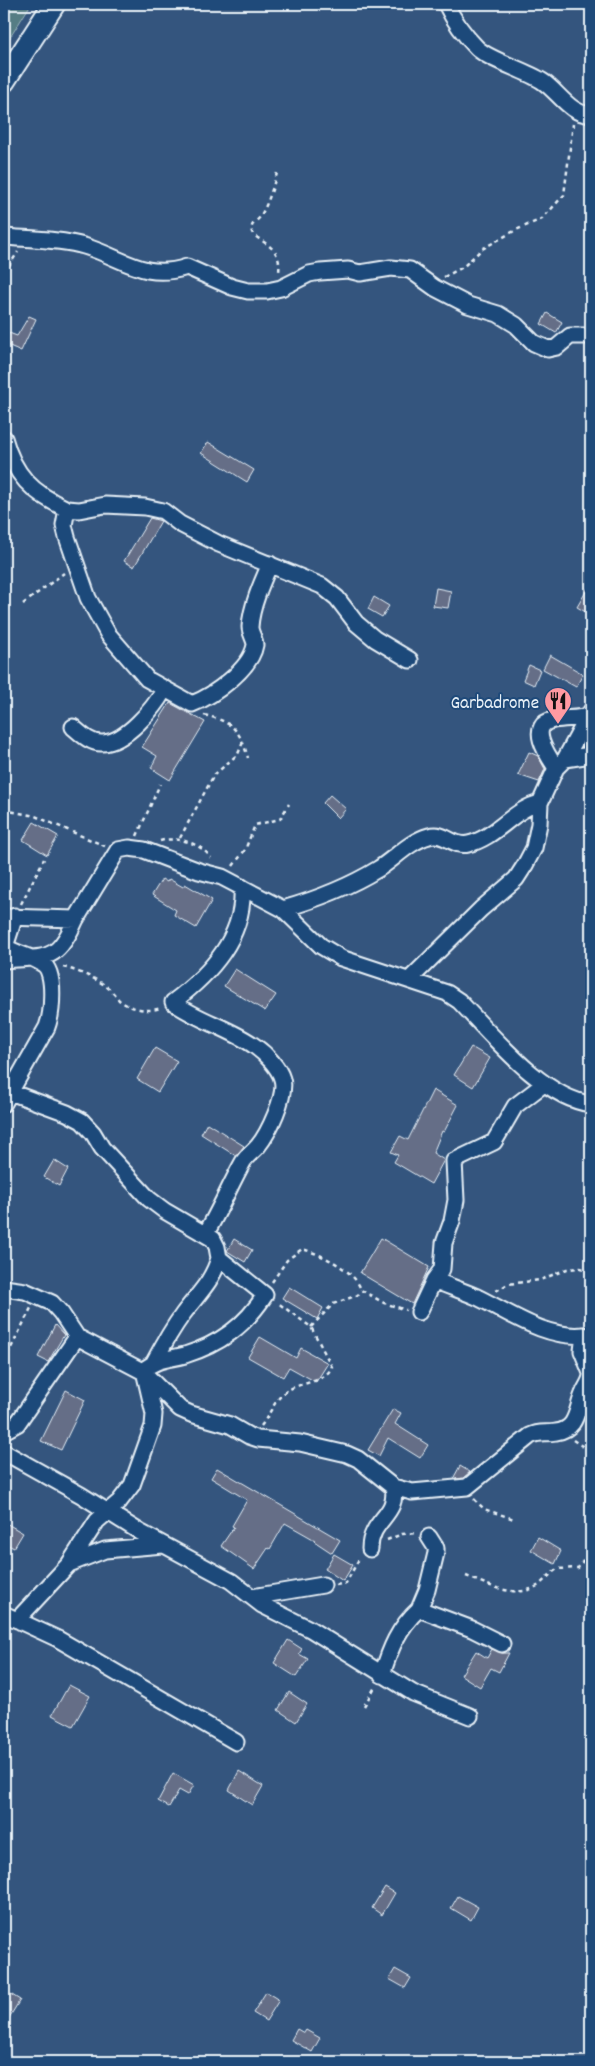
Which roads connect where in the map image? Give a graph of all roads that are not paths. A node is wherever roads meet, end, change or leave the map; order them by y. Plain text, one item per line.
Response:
1 (54, 4) edge
2 (446, 4) edge
3 (4, 81) edge
4 (591, 114) edge
5 (4, 237) edge
6 (591, 336) edge
7 (4, 438) edge
8 (67, 509) junction
9 (270, 564) junction
10 (410, 660) dead end
11 (164, 690) junction
12 (590, 713) edge
13 (73, 727) dead end
14 (591, 755) edge
15 (560, 764) junction
16 (540, 803) junction
17 (242, 887) junction
18 (284, 909) junction
19 (9, 916) edge
20 (76, 919) junction
21 (4, 951) edge
22 (28, 958) junction
23 (409, 980) junction
24 (544, 1084) junction
25 (7, 1098) edge
26 (591, 1104) edge
27 (206, 1233) junction
28 (219, 1258) junction
29 (434, 1280) junction
30 (4, 1288) edge
31 (419, 1312) road end
32 (76, 1337) junction
33 (154, 1362) junction
34 (143, 1372) junction
35 (591, 1375) edge
36 (4, 1431) edge
37 (4, 1452) edge
38 (393, 1487) junction
39 (107, 1510) junction
40 (429, 1537) dead end
41 (164, 1545) junction
42 (370, 1549) dead end
43 (70, 1564) junction
44 (323, 1585) dead end
45 (252, 1597) junction
46 (419, 1609) junction
47 (10, 1617) edge
48 (502, 1644) dead end
49 (382, 1675) junction
50 (470, 1716) dead end
51 (236, 1742) dead end

1 - 3 street
2 - 4 street
5 - 6 street
7 - 8 street
8 - 9 street
8 - 11 street
9 - 10 street
9 - 11 street
11 - 13 street
12 - 15 street
12 - 15 street
14 - 15 street
15 - 16 street
16 - 18 street
16 - 23 street
17 - 18 street
17 - 20 street
17 - 27 street
18 - 23 street
19 - 20 street
19 - 21 street
20 - 22 street
21 - 22 street
22 - 25 street
23 - 24 street
24 - 26 street
24 - 29 street
25 - 27 street
27 - 28 street
28 - 33 street
28 - 33 street
29 - 31 street
29 - 35 street
30 - 32 street
32 - 34 street
32 - 36 street
33 - 34 street
34 - 38 street
34 - 39 street
35 - 38 street
37 - 39 street
38 - 42 street
39 - 41 street
39 - 43 street
40 - 46 street
41 - 43 street
41 - 45 street
43 - 47 street
44 - 45 street
45 - 49 street
46 - 48 street
46 - 49 street
47 - 51 street
49 - 50 street

